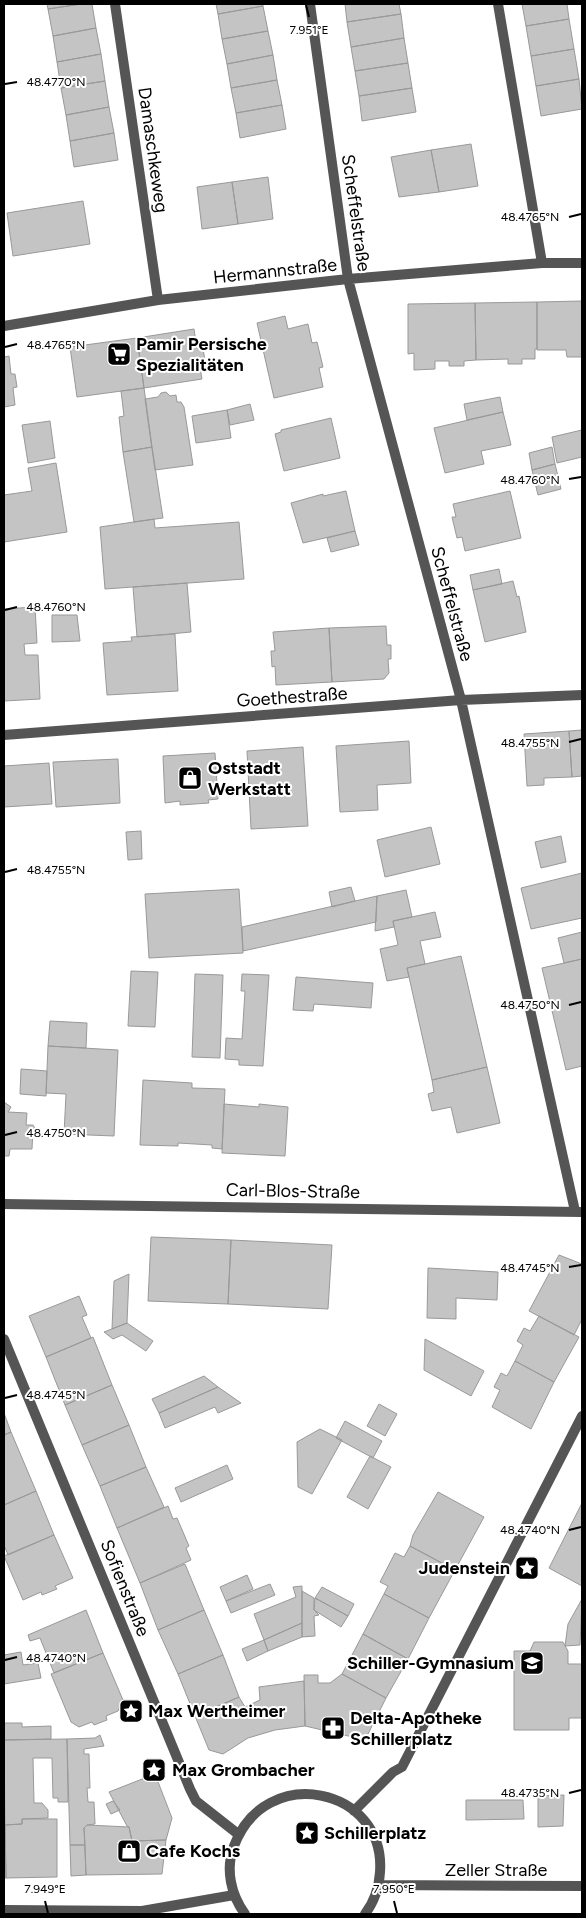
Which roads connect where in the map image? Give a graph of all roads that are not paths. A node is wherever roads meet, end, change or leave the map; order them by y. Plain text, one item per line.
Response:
1 (116, 4) edge
2 (310, 4) edge
3 (498, 4) edge
4 (542, 263) junction
5 (582, 263) edge
6 (348, 279) junction
7 (158, 300) junction
8 (4, 326) edge
9 (582, 695) edge
10 (461, 700) junction
11 (4, 735) edge
12 (4, 1204) edge
13 (579, 1211) edge
14 (4, 1338) edge
15 (582, 1416) edge
16 (354, 1811) junction
17 (238, 1834) junction
18 (379, 1885) junction
19 (582, 1886) edge
20 (234, 1895) junction
21 (4, 1910) edge
22 (245, 1914) edge
23 (365, 1914) edge

1 - 7 street, Damaschkeweg
2 - 6 street, Scheffelstraße
3 - 4 street
4 - 5 street, Hermannstraße
4 - 6 street, Hermannstraße
6 - 7 street, Hermannstraße
6 - 10 street, Scheffelstraße
7 - 8 street, Hermannstraße
9 - 10 street, Goethestraße
10 - 11 street, Goethestraße
10 - 13 street, Scheffelstraße
12 - 13 street, Carl-Blos-Straße
14 - 17 street, Sofienstraße
15 - 16 street
16 - 17 street
16 - 18 street
17 - 20 street
18 - 19 street, Zeller Straße
18 - 23 street
20 - 21 street
20 - 22 street

